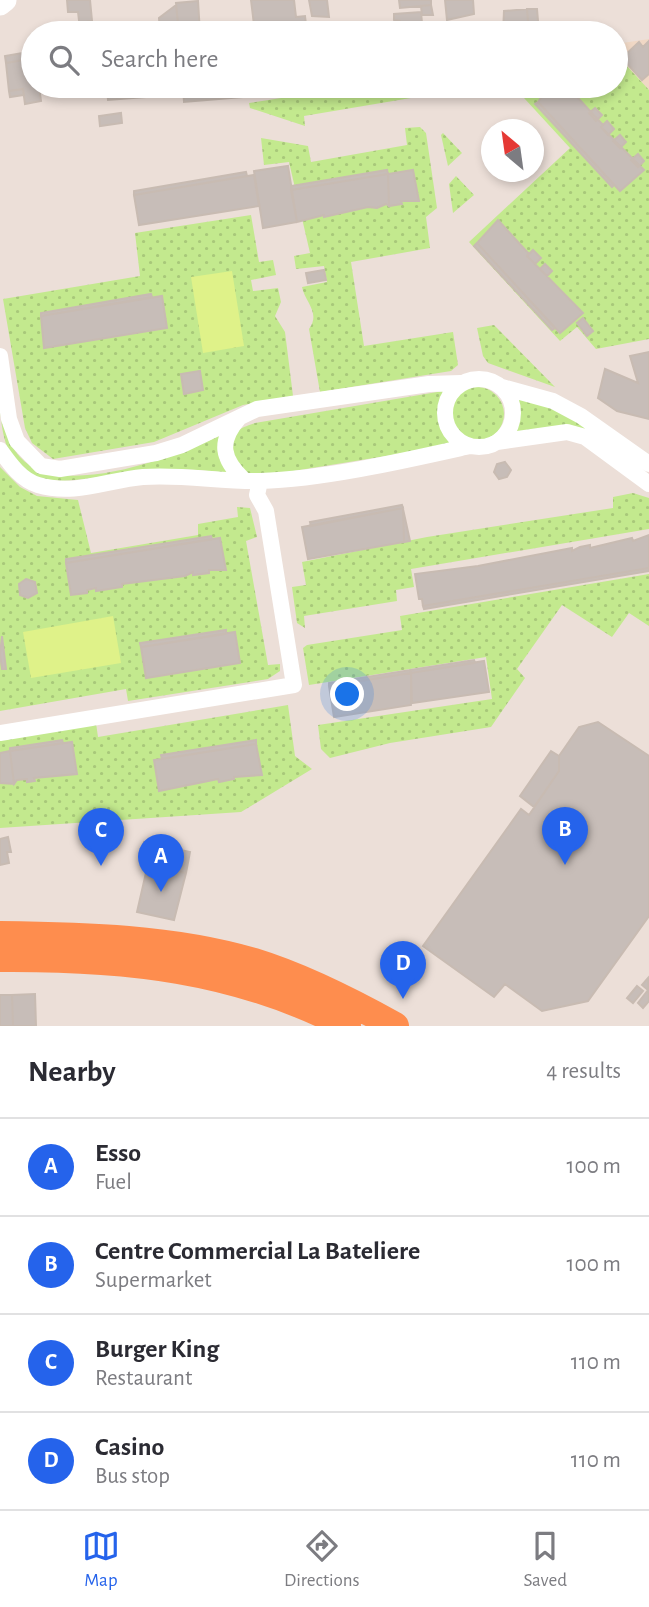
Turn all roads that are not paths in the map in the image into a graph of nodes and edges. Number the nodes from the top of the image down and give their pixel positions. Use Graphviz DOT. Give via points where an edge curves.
graph roads {
  1 [pos="5,0"];
  2 [pos="0,4"];
  3 [pos="0,356"];
  4 [pos="461,383"];
  5 [pos="502,387"];
  6 [pos="242,414"];
  7 [pos="497,442"];
  8 [pos="470,446"];
  9 [pos="0,450"];
  10 [pos="649,464"];
  11 [pos="252,481"];
  12 [pos="648,481"];
  13 [pos="0,733"];
  14 [pos="0,935"];
  15 [pos="0,958"];
  16 [pos="347,1026"];
  17 [pos="395,1026"];
  1 -- 2 [label="main road"];
  3 -- 6 [label="street" via="12,431 28,456 41,466 60,469 156,453"];
  4 -- 5 [label="street" via="481,378"];
  4 -- 6 [label="street"];
  4 -- 8 [label="street" via="452,390 444,412 451,434"];
  5 -- 7 [label="street" via="509,395 513,416"];
  5 -- 10 [label="street" via="553,401"];
  6 -- 11 [label="street" via="230,428 224,450 226,460"];
  7 -- 8 [label="street"];
  7 -- 12 [label="street" via="567,432 585,437"];
  8 -- 11 [label="street"];
  9 -- 11 [label="street" via="23,477 56,488 167,476"];
  11 -- 13 [label="street" via="267,511 294,685"];
  14 -- 17 [label="highway" via="162,943 242,959 343,997"];
  15 -- 16 [label="highway" via="104,960 206,973 272,992"];
}
